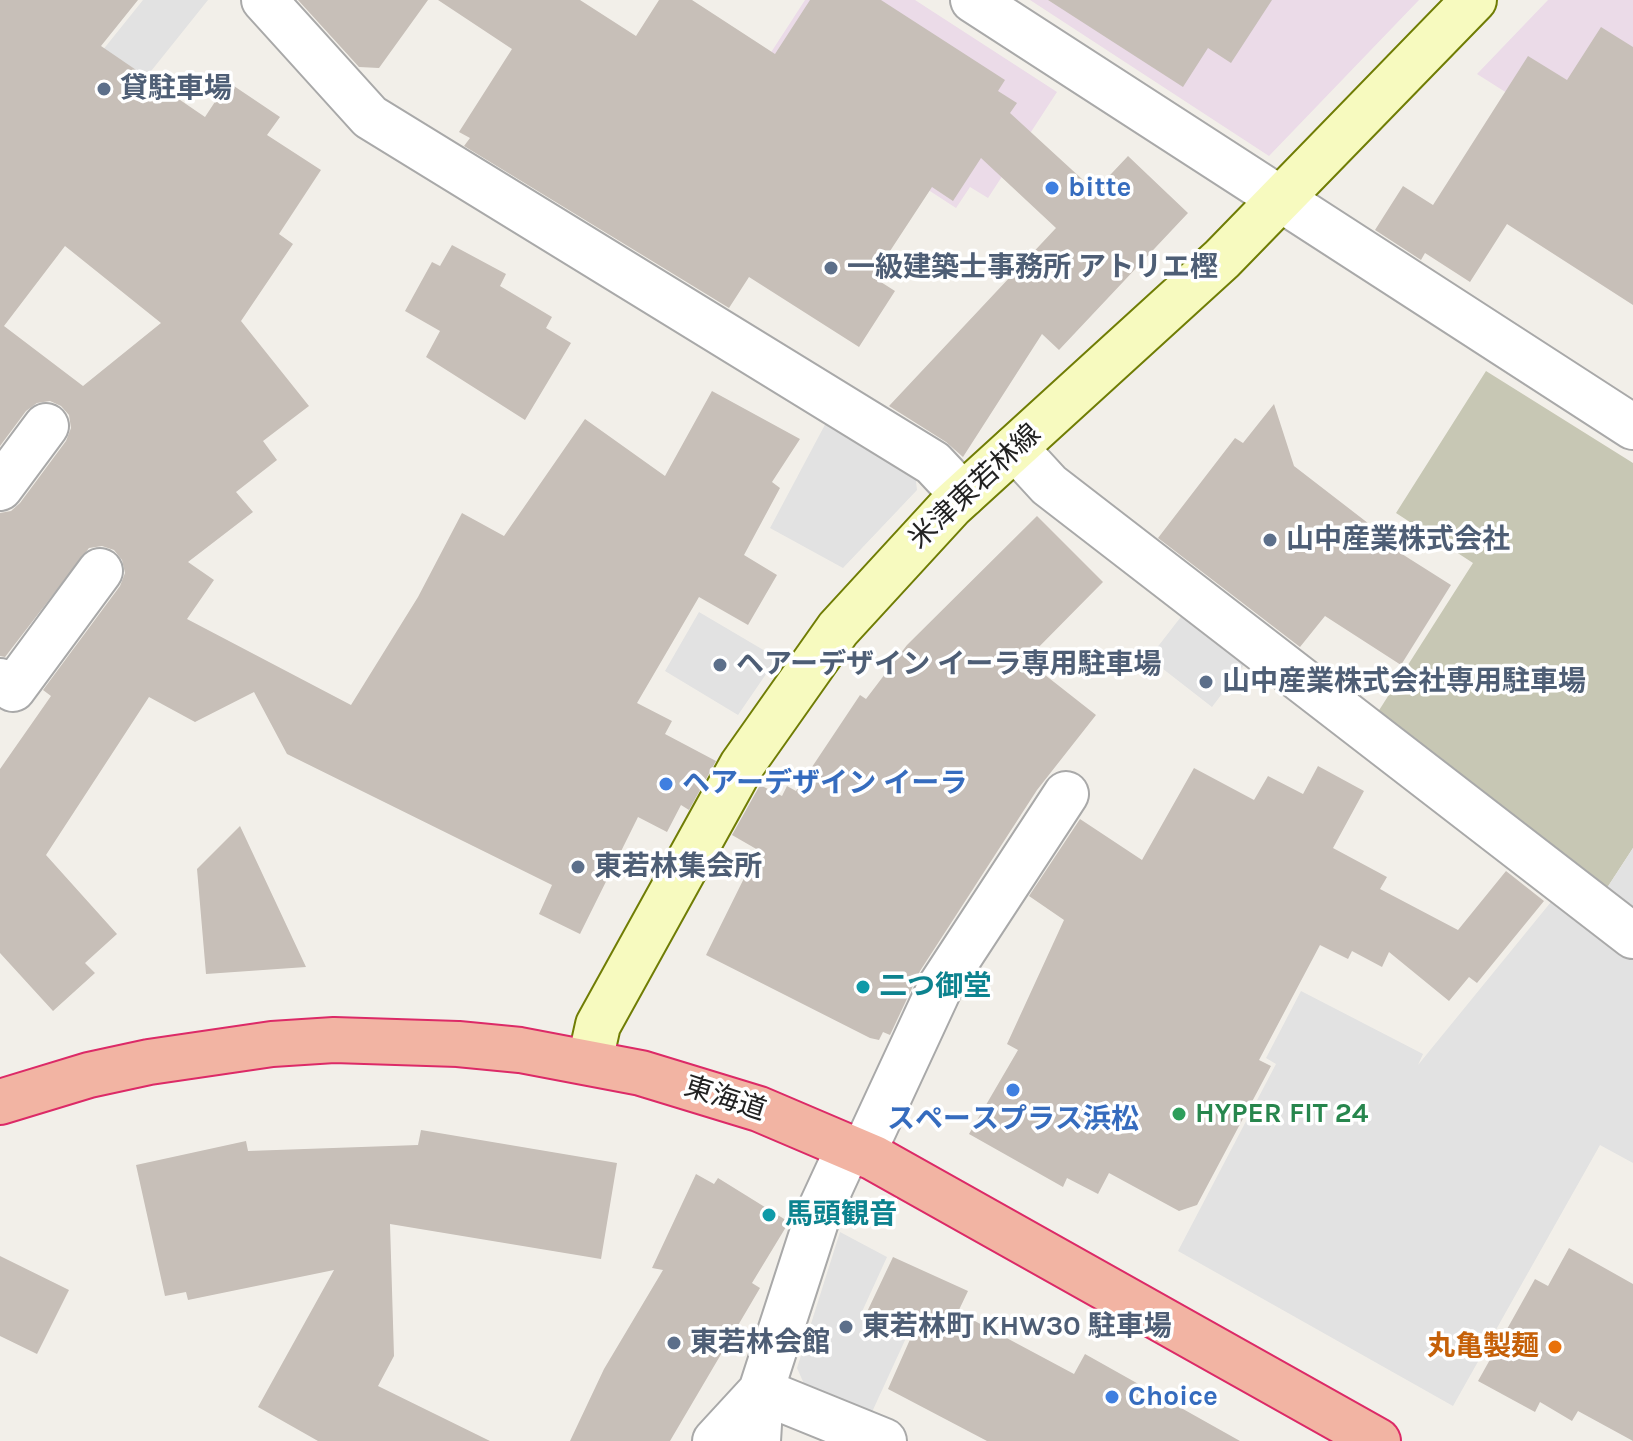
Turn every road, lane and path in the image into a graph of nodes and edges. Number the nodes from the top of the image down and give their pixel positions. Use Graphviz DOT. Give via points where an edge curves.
graph roads {
  1 [pos="264,0"];
  2 [pos="973,0"];
  3 [pos="1474,0"];
  4 [pos="1281,201"];
  5 [pos="46,426"];
  6 [pos="1633,427"];
  7 [pos="1015,448"];
  8 [pos="0,488"];
  9 [pos="963,495"];
  10 [pos="100,571"];
  11 [pos="0,681"];
  12 [pos="1066,794"];
  13 [pos="1633,936"];
  14 [pos="590,1061"];
  15 [pos="0,1102"];
  16 [pos="856,1150"];
  17 [pos="761,1391"];
  18 [pos="715,1441"];
  19 [pos="758,1441"];
  20 [pos="884,1441"];
  21 [pos="1378,1441"];
  1 -- 9 [label="street" via="370,117 933,463"];
  2 -- 4 [label="street"];
  3 -- 4 [label="main road, 米津東若林線"];
  4 -- 6 [label="street"];
  4 -- 7 [label="main road, 米津東若林線"];
  5 -- 8 [label="street"];
  7 -- 9 [label="main road, 米津東若林線"];
  7 -- 13 [label="street" via="1049,485"];
  9 -- 14 [label="main road, 米津東若林線" via="838,629 772,719 598,1025"];
  10 -- 11 [label="street" via="13,689"];
  12 -- 16 [label="street" via="941,985"];
  14 -- 15 [label="highway, 東海道" via="458,1044 272,1044 149,1062"];
  14 -- 16 [label="highway, 東海道" via="701,1089"];
  16 -- 17 [label="street" via="819,1212"];
  16 -- 21 [label="highway, 東海道"];
  17 -- 18 [label="street"];
  17 -- 19 [label="street"];
  17 -- 20 [label="street"];
}
